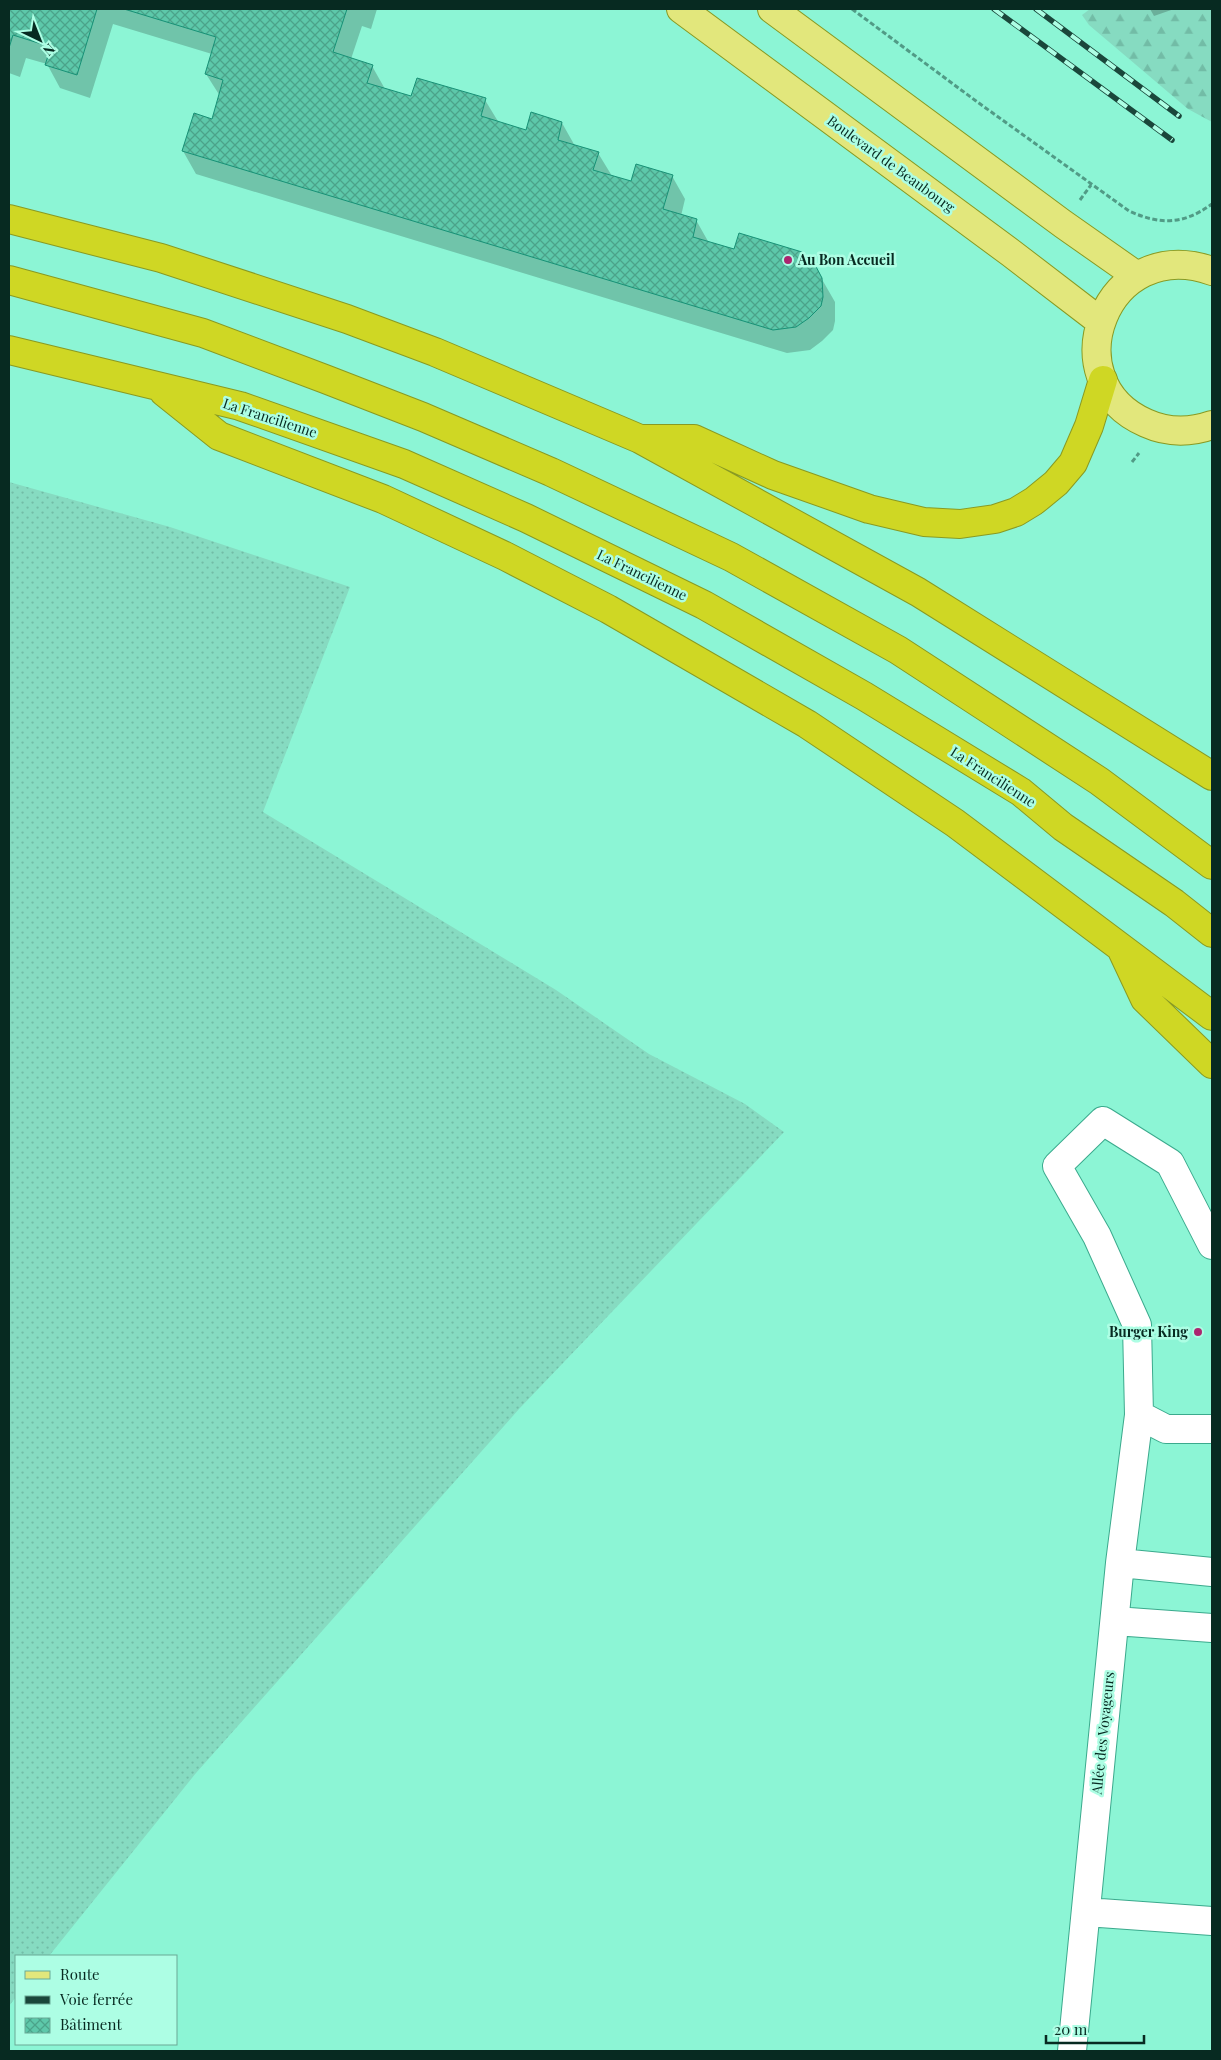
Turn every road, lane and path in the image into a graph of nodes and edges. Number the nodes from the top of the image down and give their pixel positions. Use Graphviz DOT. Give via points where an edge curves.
graph roads {
  1 [pos="681,9"];
  2 [pos="772,9"];
  3 [pos="852,9"];
  4 [pos="1212,204"];
  5 [pos="9,219"];
  6 [pos="1207,264"];
  7 [pos="1137,276"];
  8 [pos="9,280"];
  9 [pos="1100,322"];
  10 [pos="9,350"];
  11 [pos="1103,380"];
  12 [pos="159,388"];
  13 [pos="1212,425"];
  14 [pos="640,439"];
  15 [pos="1212,776"];
  16 [pos="1212,865"];
  17 [pos="1212,933"];
  18 [pos="1119,944"];
  19 [pos="1212,1016"];
  20 [pos="1212,1064"];
  21 [pos="1212,1245"];
  22 [pos="1139,1414"];
  23 [pos="1212,1429"];
  24 [pos="1120,1563"];
  25 [pos="1212,1572"];
  26 [pos="1115,1621"];
  27 [pos="1212,1628"];
  28 [pos="1086,1912"];
  29 [pos="1212,1921"];
  30 [pos="1072,2051"];
  1 -- 9 [label="main road, Boulevard de Beaubourg" via="1012,253"];
  2 -- 7 [label="main road"];
  3 -- 4 [label="path" via="1128,211 1161,221 1179,220 1198,215"];
  5 -- 14 [label="highway" via="161,258 348,319 435,352"];
  6 -- 7 [label="main road" via="1175,264"];
  7 -- 9 [label="main road" via="1121,288"];
  8 -- 16 [label="highway" via="203,333 325,378 551,472 731,557 898,650 1099,781"];
  9 -- 11 [label="main road" via="1096,342"];
  10 -- 12 [label="highway, La Francilienne"];
  11 -- 13 [label="main road" via="1116,402 1135,419 1158,429 1178,432"];
  11 -- 14 [label="highway" via="1073,463 1056,483 1016,512 960,524 924,522 869,509 773,474 694,440"];
  12 -- 17 [label="highway, La Francilienne" via="240,406 404,464 526,518 704,606 864,696 1021,792 1062,826"];
  12 -- 18 [label="highway" via="219,436 383,499 505,556 608,609 807,724 955,823"];
  14 -- 15 [label="highway" via="918,592"];
  18 -- 19 [label="highway"];
  18 -- 20 [label="highway" via="1145,999"];
  21 -- 22 [label="street, Allée des Voyageurs" via="1170,1163 1103,1121 1057,1166 1097,1236 1137,1325"];
  22 -- 23 [label="street" via="1166,1429"];
  22 -- 24 [label="street, Allée des Voyageurs"];
  24 -- 25 [label="street"];
  24 -- 26 [label="street, Allée des Voyageurs"];
  26 -- 27 [label="street"];
  26 -- 28 [label="street, Allée des Voyageurs"];
  28 -- 29 [label="street"];
  28 -- 30 [label="street, Allée des Voyageurs"];
}
